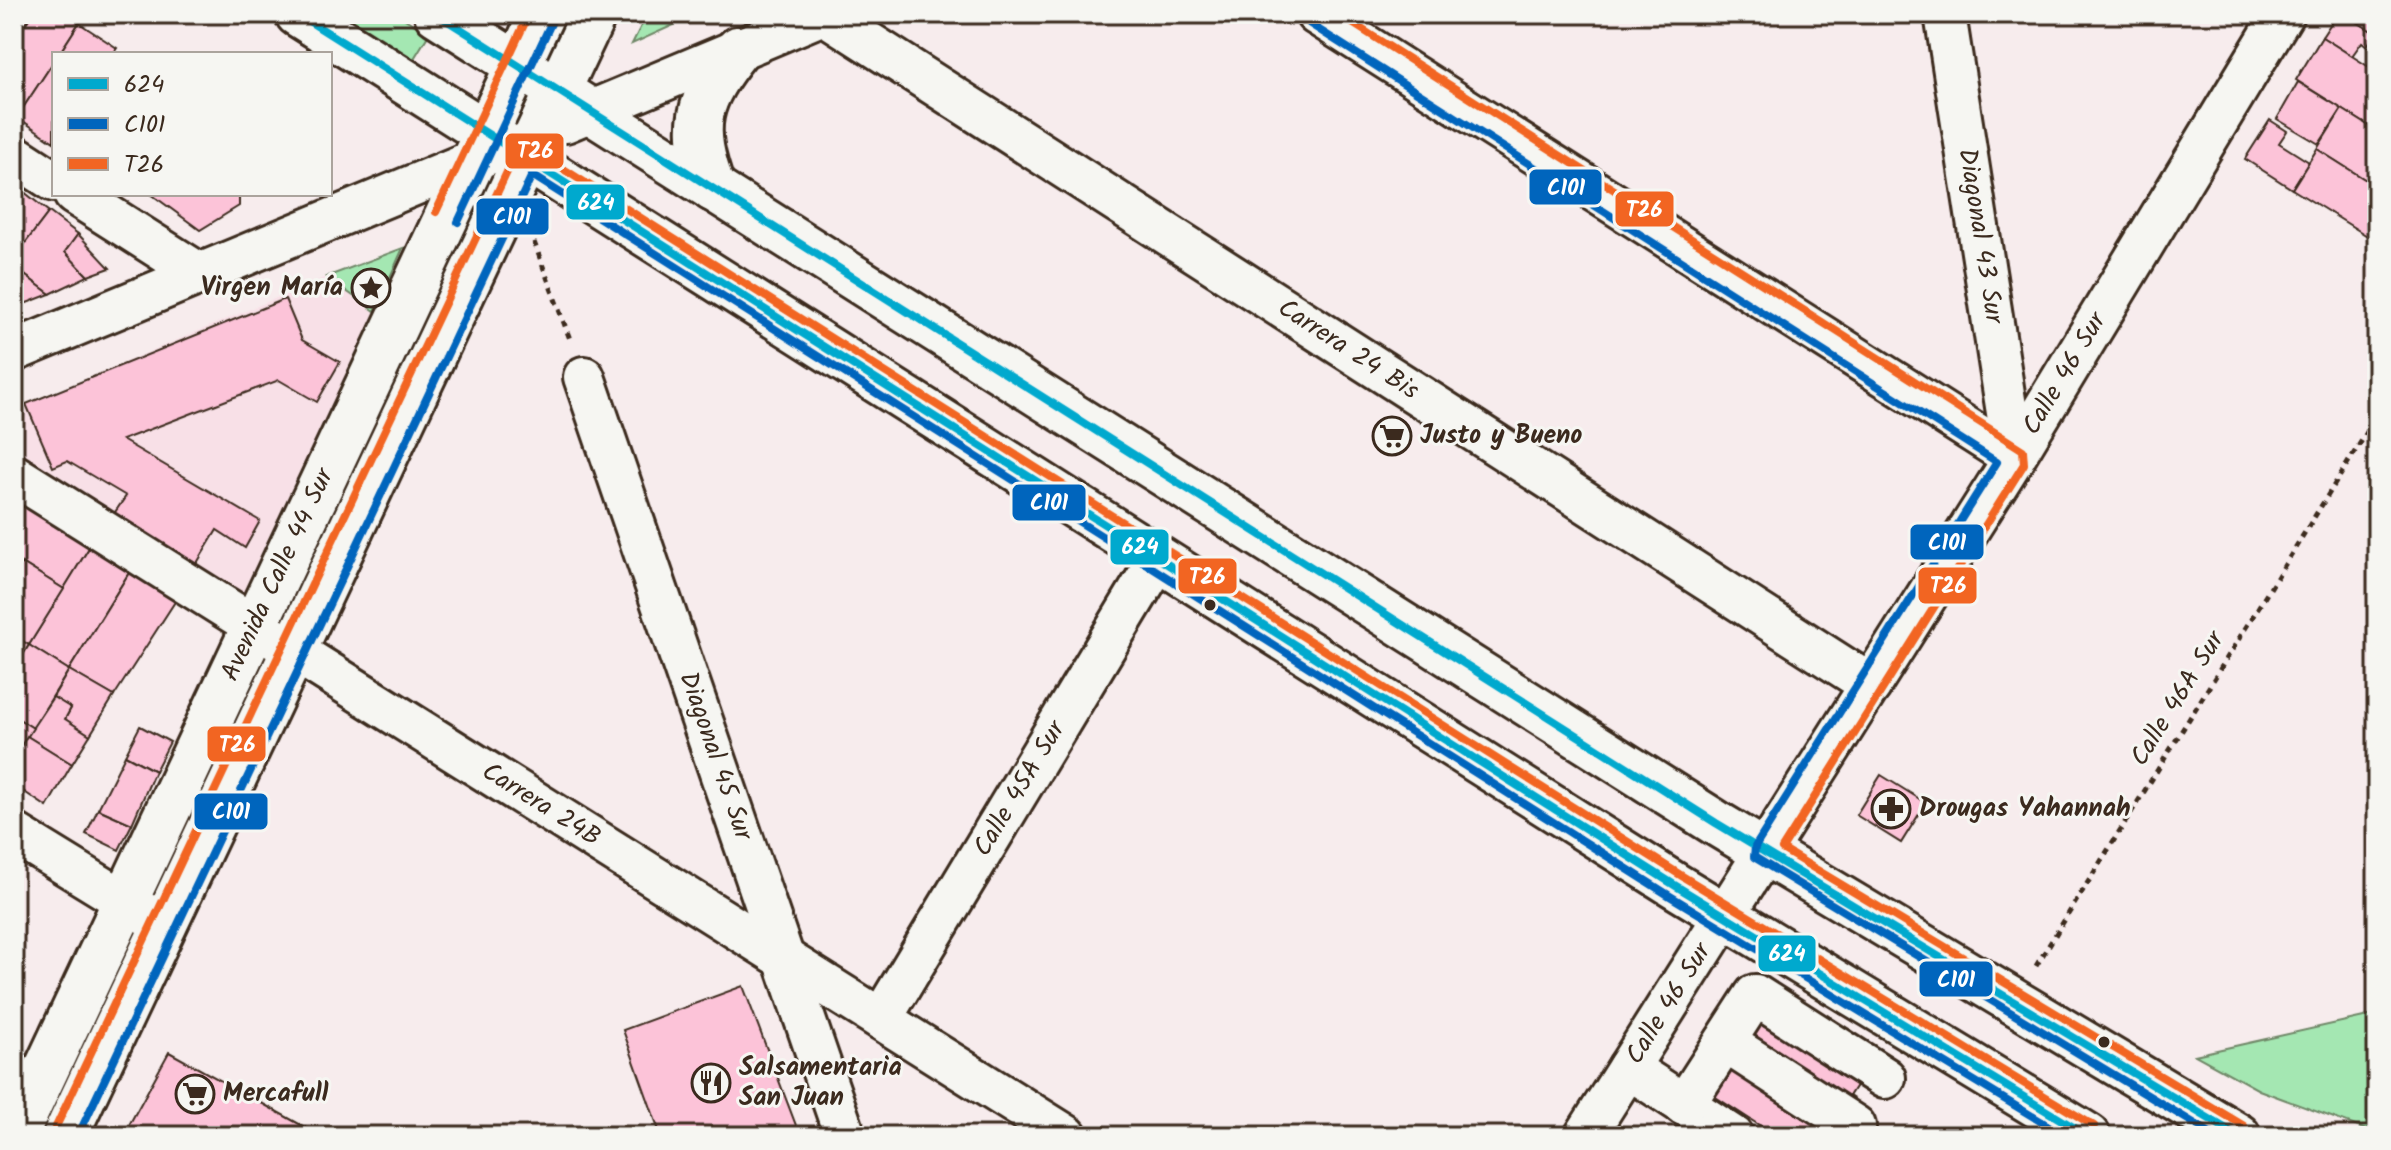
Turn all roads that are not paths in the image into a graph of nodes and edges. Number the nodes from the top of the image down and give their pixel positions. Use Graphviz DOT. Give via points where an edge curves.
graph roads {
  1 [pos="298,14"];
  2 [pos="437,14"];
  3 [pos="542,14"];
  4 [pos="594,14"];
  5 [pos="824,14"];
  6 [pos="1316,14"];
  7 [pos="1945,14"];
  8 [pos="2283,14"];
  9 [pos="738,49"];
  10 [pos="518,65"];
  11 [pos="575,100"];
  12 [pos="507,146"];
  13 [pos="14,155"];
  14 [pos="52,180"];
  15 [pos="713,189"];
  16 [pos="77,196"];
  17 [pos="200,274"];
  18 [pos="14,351"];
  19 [pos="584,377"];
  20 [pos="2014,458"];
  21 [pos="14,475"];
  22 [pos="1159,558"];
  23 [pos="254,626"];
  24 [pos="296,652"];
  25 [pos="1871,685"];
  26 [pos="14,833"];
  27 [pos="1765,853"];
  28 [pos="125,901"];
  29 [pos="1725,916"];
  30 [pos="164,926"];
  31 [pos="784,959"];
  32 [pos="881,1019"];
  33 [pos="1914,1032"];
  34 [pos="1725,1042"];
  35 [pos="1628,1068"];
  36 [pos="1885,1078"];
  37 [pos="1684,1105"];
  38 [pos="1852,1131"];
  39 [pos="15,1136"];
  40 [pos="65,1136"];
  41 [pos="845,1136"];
  42 [pos="1067,1136"];
  43 [pos="1585,1136"];
  44 [pos="1733,1136"];
  45 [pos="2088,1136"];
  46 [pos="2238,1136"];
  1 -- 12 [label="main road"];
  2 -- 10 [label="main road"];
  3 -- 10 [label="main road, Avenida Calle 44 Sur"];
  4 -- 11 [label="main road, Avenida Calle 44 Sur"];
  5 -- 9 [label="street"];
  5 -- 25 [label="street, Carrera 24 Bis"];
  6 -- 20 [label="street"];
  7 -- 20 [label="street, Diagonal 43 Sur"];
  8 -- 20 [label="street, Calle 46 Sur"];
  9 -- 11 [label="street"];
  9 -- 15 [label="main road" via="704,99 697,125"];
  10 -- 11 [label="main road"];
  10 -- 12 [label="main road, Avenida Calle 44 Sur"];
  11 -- 12 [label="main road, Avenida Calle 44 Sur"];
  11 -- 15 [label="main road"];
  12 -- 17 [label="street"];
  12 -- 22 [label="main road"];
  12 -- 23 [label="main road, Avenida Calle 44 Sur"];
  12 -- 24 [label="main road, Avenida Calle 44 Sur"];
  13 -- 14 [label="street"];
  15 -- 27 [label="main road"];
  16 -- 17 [label="street"];
  17 -- 18 [label="street"];
  19 -- 31 [label="street, Diagonal 45 Sur"];
  20 -- 25 [label="street, Calle 46 Sur"];
  21 -- 23 [label="street, Carrera 24B"];
  22 -- 29 [label="main road"];
  22 -- 32 [label="street, Calle 45A Sur"];
  23 -- 24 [label="street, Carrera 24B"];
  23 -- 28 [label="main road, Avenida Calle 44 Sur"];
  24 -- 30 [label="main road, Avenida Calle 44 Sur"];
  24 -- 31 [label="street, Carrera 24B"];
  25 -- 27 [label="street, Calle 46 Sur"];
  26 -- 28 [label="street"];
  27 -- 29 [label="street, Calle 46 Sur"];
  27 -- 46 [label="main road"];
  28 -- 30 [label="street"];
  28 -- 39 [label="main road, Avenida Calle 44 Sur"];
  29 -- 33 [label="main road"];
  29 -- 35 [label="street, Calle 46 Sur"];
  30 -- 40 [label="main road, Avenida Calle 44 Sur"];
  31 -- 32 [label="street, Carrera 24B"];
  31 -- 41 [label="street, Diagonal 45 Sur"];
  32 -- 42 [label="street, Carrera 24B"];
  33 -- 36 [label="street"];
  33 -- 45 [label="main road"];
  34 -- 36 [label="street" via="1755,995"];
  34 -- 37 [label="street"];
  34 -- 38 [label="street"];
  35 -- 37 [label="street"];
  35 -- 43 [label="street, Calle 46 Sur"];
  36 -- 38 [label="street"];
  37 -- 44 [label="street"];
}
